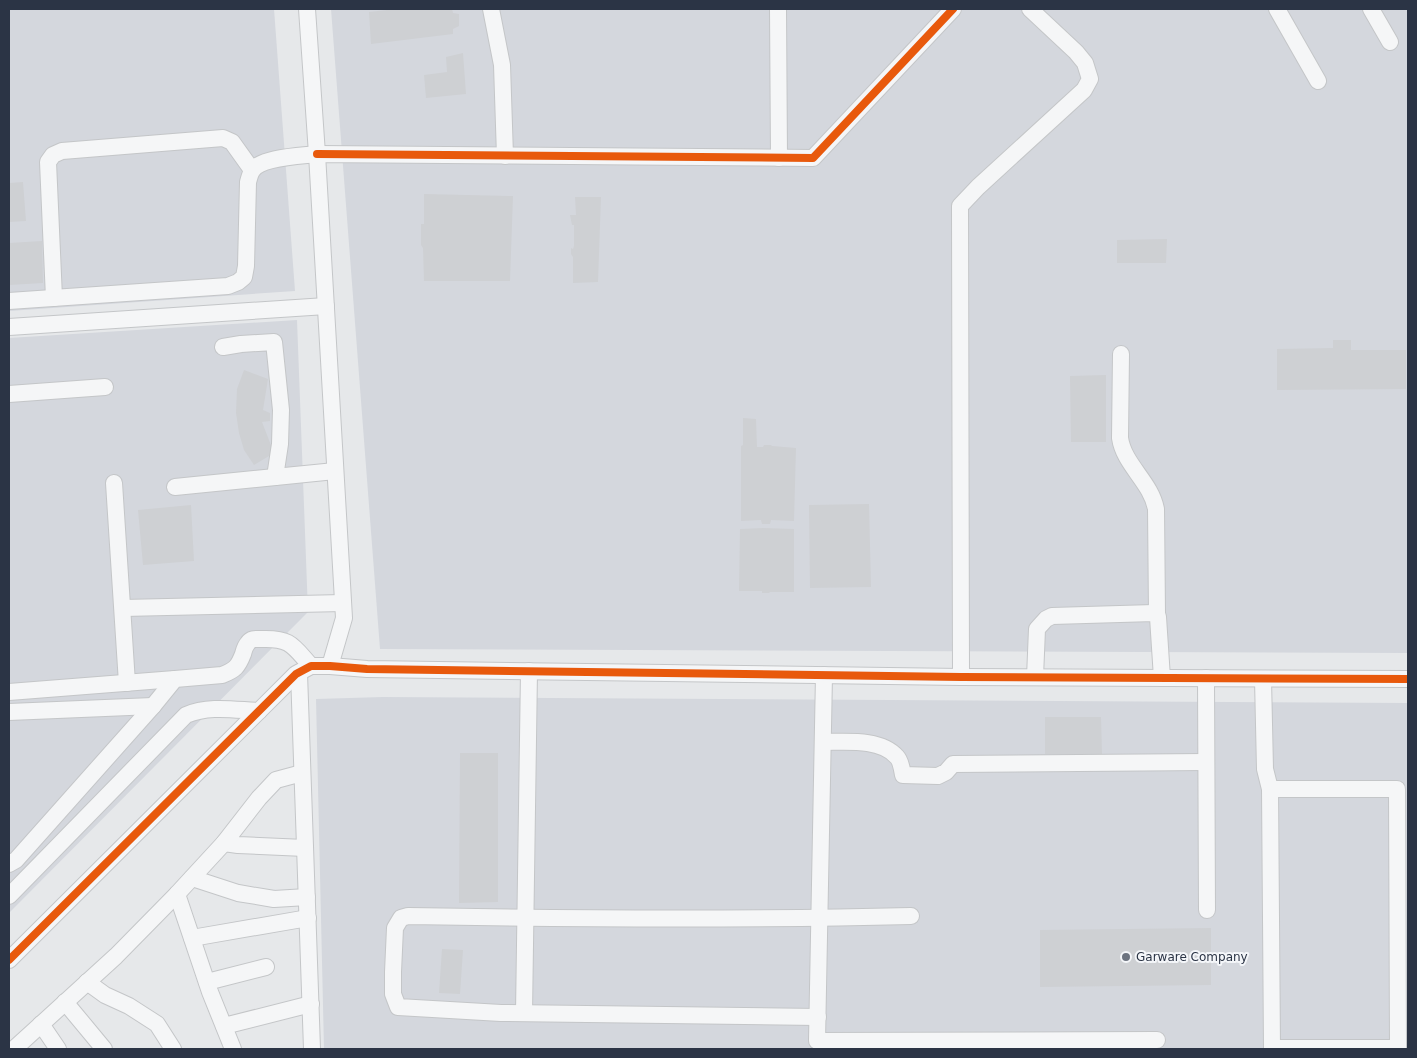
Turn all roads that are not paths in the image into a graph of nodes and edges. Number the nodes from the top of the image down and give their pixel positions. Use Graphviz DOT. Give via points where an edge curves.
graph roads {
  1 [pos="306,9"];
  2 [pos="491,9"];
  3 [pos="778,9"];
  4 [pos="953,9"];
  5 [pos="1030,9"];
  6 [pos="1277,9"];
  7 [pos="1371,9"];
  8 [pos="1390,42"];
  9 [pos="1318,81"];
  10 [pos="317,154"];
  11 [pos="505,156"];
  12 [pos="779,158"];
  13 [pos="252,170"];
  14 [pos="54,298"];
  15 [pos="9,301"];
  16 [pos="326,306"];
  17 [pos="9,327"];
  18 [pos="223,347"];
  19 [pos="1121,354"];
  20 [pos="106,387"];
  21 [pos="9,394"];
  22 [pos="335,471"];
  23 [pos="275,477"];
  24 [pos="114,483"];
  25 [pos="175,487"];
  26 [pos="343,603"];
  27 [pos="123,608"];
  28 [pos="1157,614"];
  29 [pos="330,666"];
  30 [pos="305,669"];
  31 [pos="529,671"];
  32 [pos="824,675"];
  33 [pos="961,677"];
  34 [pos="1035,677"];
  35 [pos="1162,678"];
  36 [pos="1206,678"];
  37 [pos="175,679"];
  38 [pos="1263,679"];
  39 [pos="1408,679"];
  40 [pos="127,683"];
  41 [pos="9,692"];
  42 [pos="153,706"];
  43 [pos="259,711"];
  44 [pos="9,712"];
  45 [pos="823,742"];
  46 [pos="1206,762"];
  47 [pos="302,773"];
  48 [pos="1270,789"];
  49 [pos="224,843"];
  50 [pos="306,848"];
  51 [pos="9,864"];
  52 [pos="192,878"];
  53 [pos="177,894"];
  54 [pos="9,896"];
  55 [pos="307,898"];
  56 [pos="1207,910"];
  57 [pos="911,916"];
  58 [pos="308,918"];
  59 [pos="526,918"];
  60 [pos="819,918"];
  61 [pos="192,938"];
  62 [pos="9,960"];
  63 [pos="266,967"];
  64 [pos="87,982"];
  65 [pos="206,982"];
  66 [pos="65,1002"];
  67 [pos="311,1004"];
  68 [pos="524,1013"];
  69 [pos="818,1017"];
  70 [pos="41,1024"];
  71 [pos="224,1026"];
  72 [pos="1157,1040"];
  73 [pos="14,1049"];
  74 [pos="58,1049"];
  75 [pos="104,1049"];
  76 [pos="173,1049"];
  77 [pos="233,1049"];
  78 [pos="312,1049"];
  1 -- 10 [label="street"];
  2 -- 11 [label="street" via="502,65"];
  3 -- 12 [label="street"];
  4 -- 12 [label="street" via="813,158"];
  5 -- 33 [label="street" via="1076,52 1085,63 1090,78 1084,90 960,206"];
  6 -- 9 [label="street"];
  7 -- 8 [label="street"];
  10 -- 11 [label="street"];
  10 -- 13 [label="street" via="259,164"];
  10 -- 16 [label="street"];
  11 -- 12 [label="street"];
  13 -- 14 [label="street" via="248,182 246,266 244,277 238,282 228,286"];
  13 -- 14 [label="street" via="232,142 223,138 62,150 53,155 48,162"];
  14 -- 15 [label="street"];
  16 -- 17 [label="street"];
  16 -- 22 [label="street"];
  18 -- 23 [label="street" via="274,342 281,410"];
  19 -- 28 [label="street" via="1122,448 1150,491 1156,509"];
  20 -- 21 [label="street"];
  22 -- 23 [label="street"];
  22 -- 26 [label="street"];
  23 -- 25 [label="street"];
  24 -- 27 [label="street"];
  26 -- 27 [label="street"];
  26 -- 29 [label="street" via="344,618"];
  27 -- 40 [label="street"];
  28 -- 34 [label="street" via="1052,616 1037,629"];
  28 -- 35 [label="street"];
  29 -- 30 [label="street"];
  29 -- 31 [label="street"];
  30 -- 37 [label="street" via="292,646 284,640 252,639 238,664 228,673"];
  30 -- 43 [label="street"];
  30 -- 47 [label="street"];
  31 -- 32 [label="street"];
  31 -- 59 [label="street"];
  32 -- 33 [label="street"];
  32 -- 45 [label="street"];
  33 -- 34 [label="street"];
  34 -- 35 [label="street"];
  35 -- 36 [label="street"];
  36 -- 38 [label="street"];
  36 -- 46 [label="street"];
  37 -- 40 [label="street"];
  37 -- 42 [label="street"];
  38 -- 39 [label="street"];
  38 -- 48 [label="street" via="1264,768"];
  40 -- 41 [label="street"];
  42 -- 44 [label="street"];
  42 -- 51 [label="street"];
  43 -- 54 [label="street" via="208,708 186,715"];
  43 -- 62 [label="street"];
  45 -- 46 [label="street" via="866,743 885,748 898,758 903,775 938,776 953,764"];
  45 -- 60 [label="street"];
  46 -- 56 [label="street"];
  47 -- 49 [label="street" via="276,780"];
  47 -- 50 [label="street"];
  48 -- 48 [label="street" via="1397,789 1398,1048 1272,1048"];
  49 -- 50 [label="street"];
  49 -- 52 [label="street"];
  50 -- 55 [label="street"];
  52 -- 53 [label="street"];
  52 -- 55 [label="street" via="238,893 274,899"];
  53 -- 61 [label="street"];
  53 -- 64 [label="street"];
  55 -- 58 [label="street"];
  57 -- 60 [label="street"];
  58 -- 61 [label="street"];
  58 -- 67 [label="street"];
  59 -- 60 [label="street"];
  59 -- 68 [label="street"];
  59 -- 68 [label="street" via="401,918 395,928 392,972 393,994 398,1007"];
  60 -- 69 [label="street"];
  61 -- 65 [label="street"];
  63 -- 65 [label="street"];
  64 -- 66 [label="street"];
  64 -- 76 [label="street" via="156,1024"];
  65 -- 71 [label="street"];
  66 -- 70 [label="street"];
  66 -- 75 [label="street"];
  67 -- 71 [label="street"];
  67 -- 78 [label="street"];
  68 -- 69 [label="street"];
  69 -- 72 [label="street" via="817,1041"];
  70 -- 73 [label="street"];
  70 -- 74 [label="street"];
  71 -- 77 [label="street"];
}
